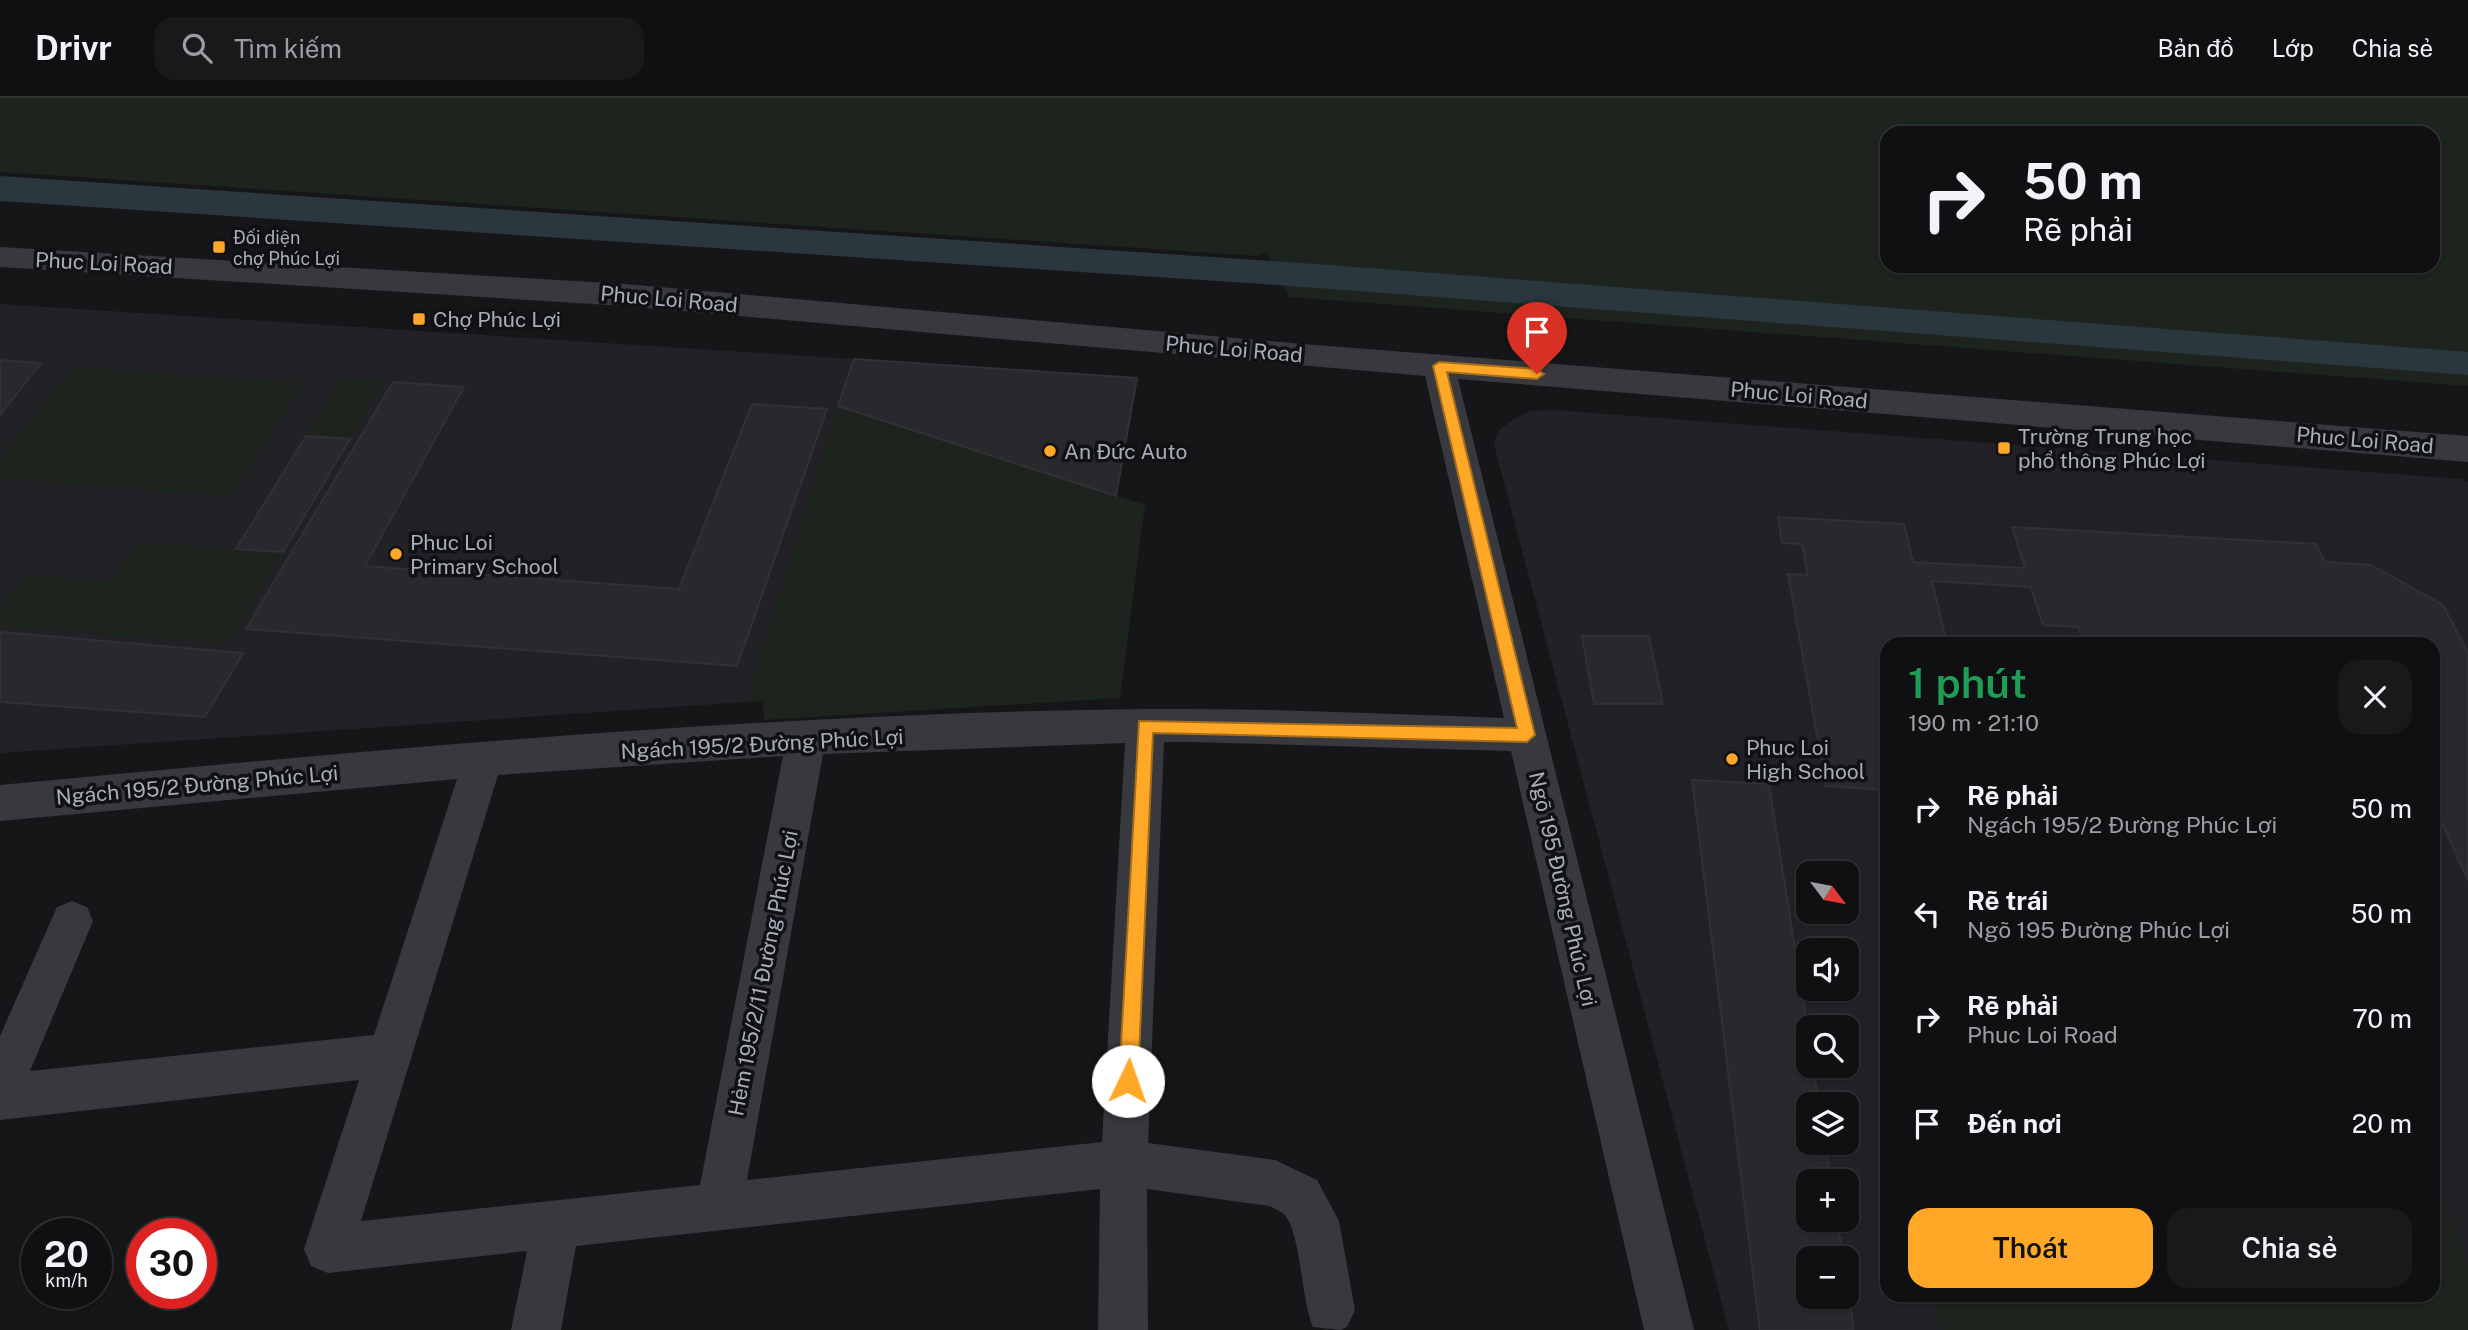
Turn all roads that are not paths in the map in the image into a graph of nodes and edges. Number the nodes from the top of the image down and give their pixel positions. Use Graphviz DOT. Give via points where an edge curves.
graph roads {
  1 [pos="0,257"];
  2 [pos="1439,366"];
  3 [pos="2468,449"];
  4 [pos="1145,726"];
  5 [pos="1527,735"];
  6 [pos="806,740"];
  7 [pos="484,760"];
  8 [pos="0,803"];
  9 [pos="72,920"];
  10 [pos="390,1055"];
  11 [pos="0,1088"];
  12 [pos="0,1097"];
  13 [pos="1124,1163"];
  14 [pos="719,1207"];
  15 [pos="556,1225"];
  16 [pos="1329,1310"];
  17 [pos="536,1330"];
  18 [pos="1123,1330"];
  19 [pos="1669,1330"];
  1 -- 2 [label="street, Phuc Loi Road" via="625,295"];
  2 -- 3 [label="street, Phuc Loi Road"];
  2 -- 5 [label="street, Ngõ 195 Đường Phúc Lợi"];
  4 -- 5 [label="street, Ngách 195/2 Đường Phúc Lợi"];
  4 -- 6 [label="street, Ngách 195/2 Đường Phúc Lợi"];
  4 -- 13 [label="street"];
  5 -- 19 [label="street, Ngõ 195 Đường Phúc Lợi"];
  6 -- 7 [label="street, Ngách 195/2 Đường Phúc Lợi"];
  6 -- 14 [label="street, Hẻm 195/2/11 Đường Phúc Lợi"];
  7 -- 8 [label="street, Ngách 195/2 Đường Phúc Lợi"];
  7 -- 10 [label="street"];
  9 -- 11 [label="street"];
  10 -- 12 [label="street"];
  10 -- 15 [label="street" via="328,1249"];
  13 -- 14 [label="street"];
  13 -- 16 [label="street" via="1275,1182 1300,1197 1315,1221"];
  13 -- 18 [label="street"];
  14 -- 15 [label="street"];
  15 -- 17 [label="street"];
}
